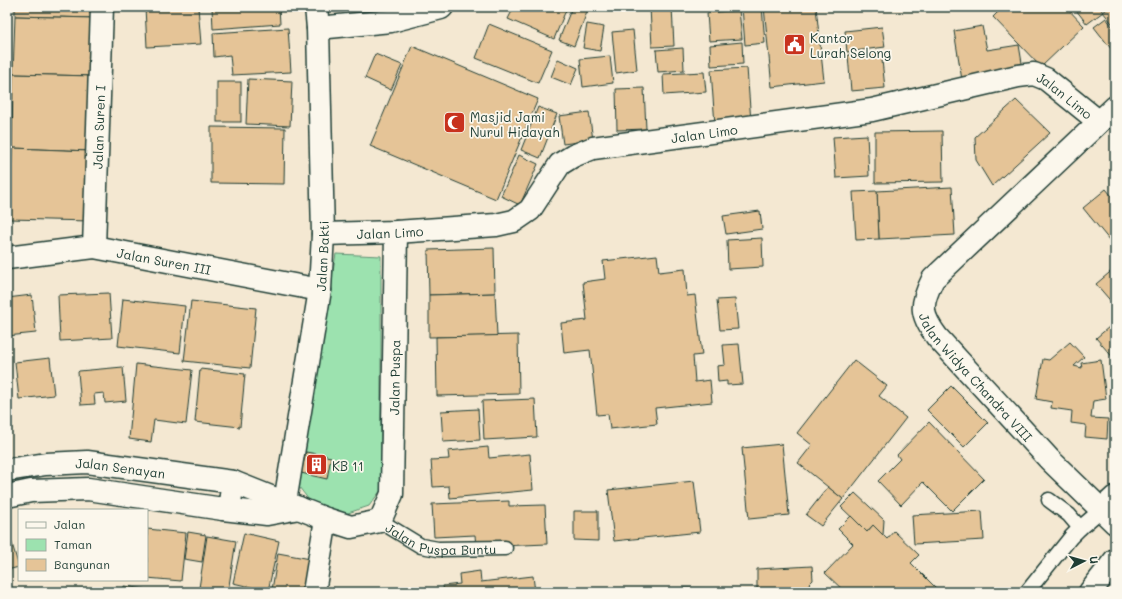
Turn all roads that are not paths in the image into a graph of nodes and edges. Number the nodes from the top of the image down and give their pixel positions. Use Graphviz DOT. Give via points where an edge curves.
graph roads {
  1 [pos="102,7"];
  2 [pos="442,7"];
  3 [pos="317,18"];
  4 [pos="1115,107"];
  5 [pos="1098,122"];
  6 [pos="396,232"];
  7 [pos="323,234"];
  8 [pos="94,247"];
  9 [pos="7,258"];
  10 [pos="320,290"];
  11 [pos="87,462"];
  12 [pos="7,470"];
  13 [pos="233,482"];
  14 [pos="88,489"];
  15 [pos="7,496"];
  16 [pos="1049,500"];
  17 [pos="292,505"];
  18 [pos="222,509"];
  19 [pos="1110,510"];
  20 [pos="326,519"];
  21 [pos="380,521"];
  22 [pos="1080,528"];
  23 [pos="505,548"];
  24 [pos="314,592"];
  25 [pos="1027,592"];
  1 -- 8 [label="street, Jalan Suren I"];
  2 -- 3 [label="street" via="391,20"];
  3 -- 7 [label="street, Jalan Bakti"];
  4 -- 5 [label="street, Jalan Widya Chandra VIII"];
  5 -- 6 [label="street, Jalan Limo" via="1046,79 1034,74 1018,76 872,110 593,148 560,164 530,210 514,221 496,225"];
  5 -- 19 [label="street, Jalan Widya Chandra VIII" via="933,279 925,295 924,314 937,337 1050,460"];
  6 -- 7 [label="street, Jalan Limo"];
  6 -- 21 [label="street, Jalan Puspa" via="392,494"];
  7 -- 10 [label="street, Jalan Bakti"];
  8 -- 9 [label="street, Jalan Suren III"];
  8 -- 10 [label="street, Jalan Suren III"];
  10 -- 17 [label="street, Jalan Bakti"];
  11 -- 12 [label="street, Jalan Senayan" via="46,464"];
  11 -- 13 [label="street, Jalan Senayan"];
  11 -- 14 [label="street"];
  13 -- 17 [label="street, Jalan Senayan"];
  13 -- 18 [label="street" via="228,507"];
  14 -- 15 [label="street, Jalan Senayan" via="31,491"];
  14 -- 18 [label="street, Jalan Senayan"];
  16 -- 22 [label="lane" via="1069,515"];
  17 -- 18 [label="street, Jalan Senayan" via="267,514"];
  17 -- 20 [label="street, Jalan Senayan"];
  19 -- 22 [label="lane"];
  20 -- 21 [label="street, Jalan Senayan" via="351,527"];
  20 -- 24 [label="street"];
  21 -- 23 [label="lane, Jalan Puspa Buntu" via="421,546 438,549"];
  22 -- 25 [label="lane"];
}
